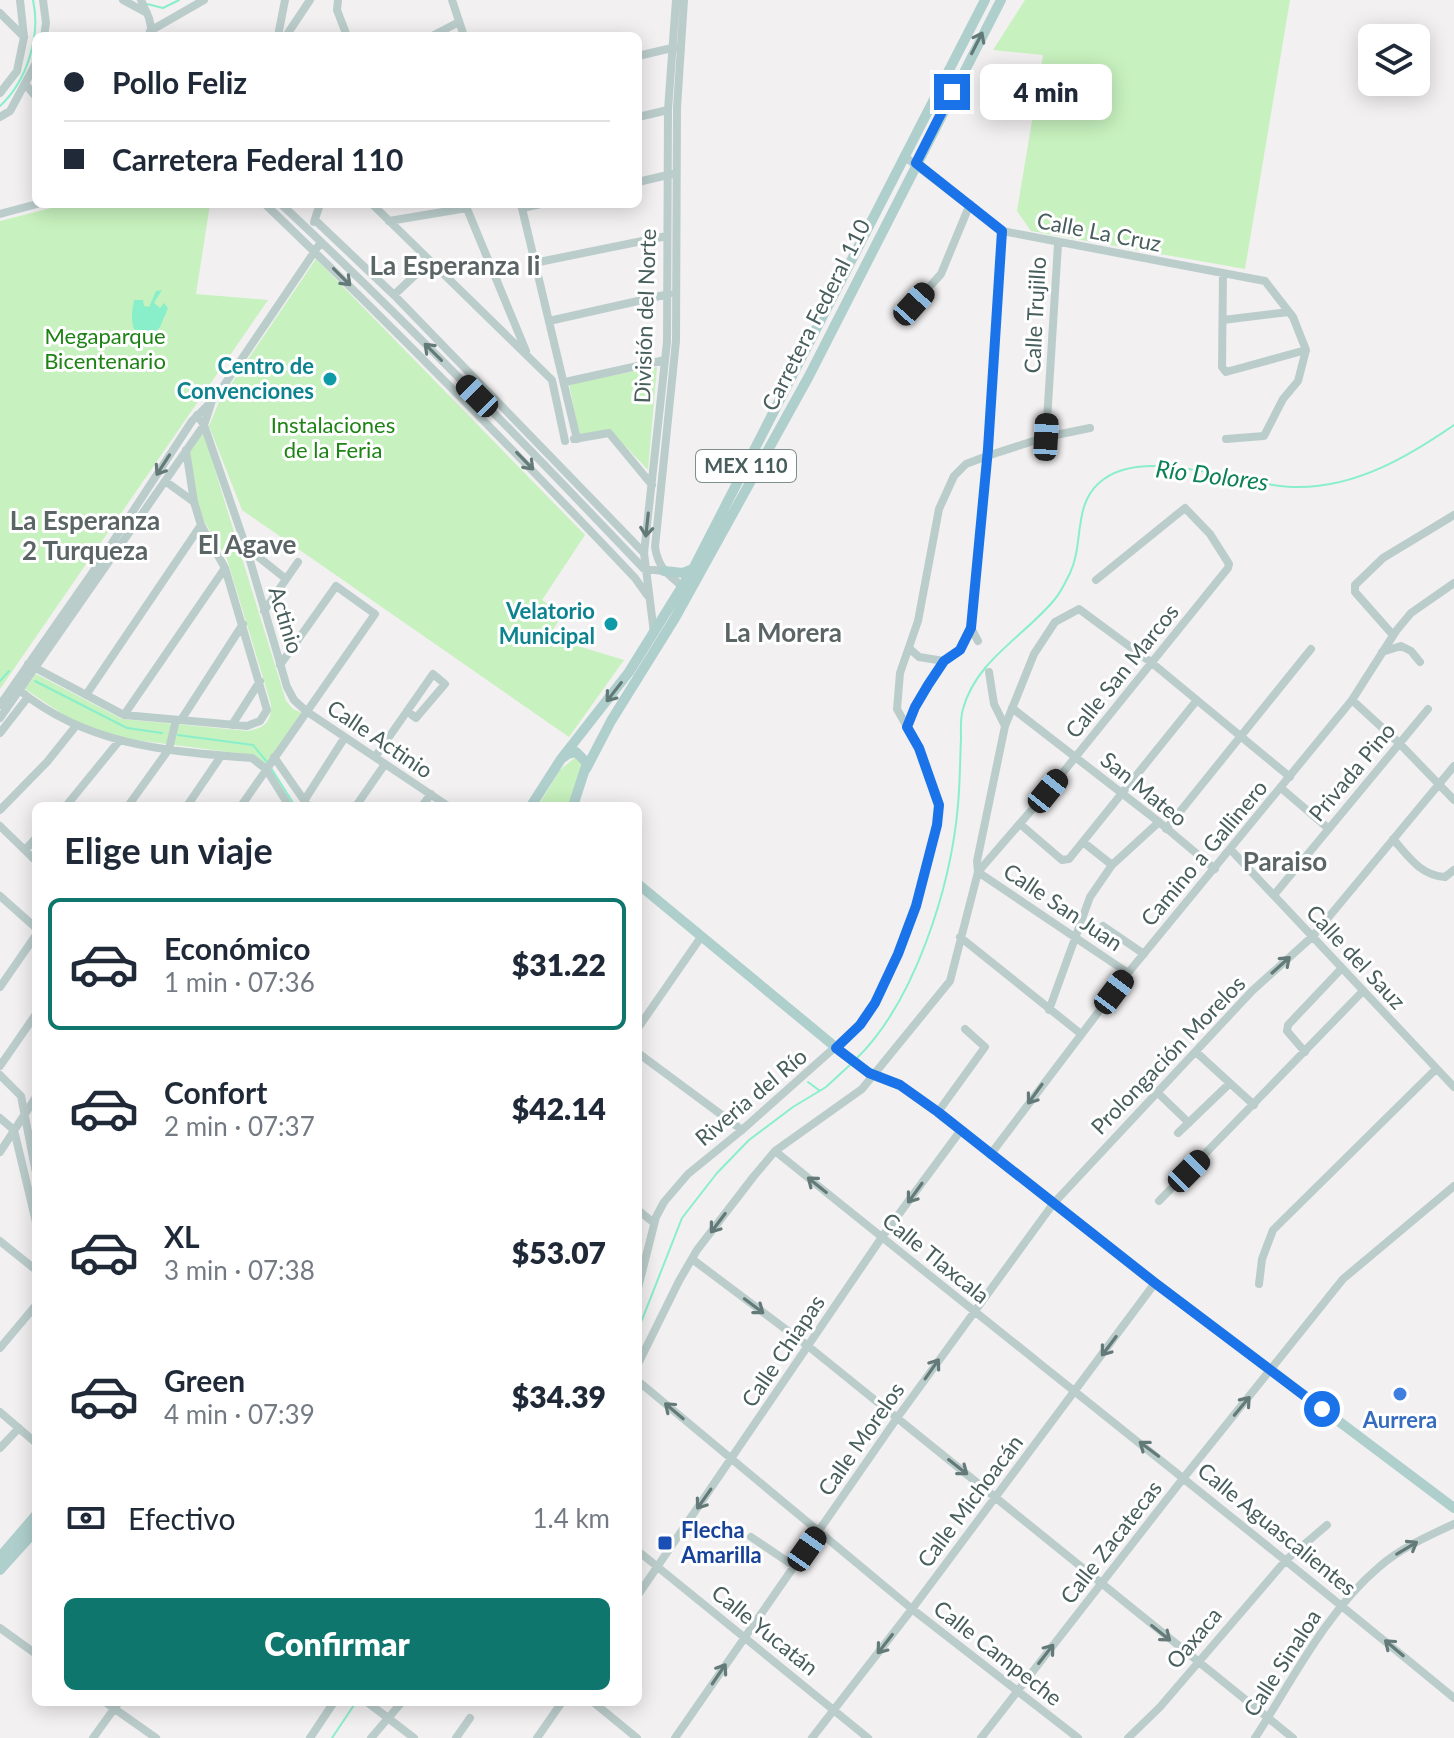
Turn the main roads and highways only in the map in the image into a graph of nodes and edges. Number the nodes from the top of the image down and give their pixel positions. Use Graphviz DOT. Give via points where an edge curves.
graph roads {
  1 [pos="985,0"];
  2 [pos="1001,0"];
  3 [pos="693,569"];
  4 [pos="664,571"];
  5 [pos="682,586"];
  6 [pos="639,679"];
  7 [pos="561,759"];
  8 [pos="586,769"];
  9 [pos="534,802"];
  10 [pos="576,802"];
  11 [pos="642,887"];
  12 [pos="1454,1508"];
  13 [pos="32,1520"];
  14 [pos="32,1534"];
  15 [pos="0,1557"];
  16 [pos="0,1570"];
  1 -- 3 [label="main road, Carretera Federal 110 / MEX 110"];
  6 -- 2 [label="main road, Carretera Federal 110 / MEX 110, one-way" via="809,376"];
  3 -- 4 [label="main road"];
  3 -- 5 [label="main road, Carretera Federal 110 / MEX 110"];
  5 -- 6 [label="main road" via="682,597"];
  5 -- 7 [label="main road, Carretera Federal 110 / MEX 110, one-way" via="629,672"];
  6 -- 8 [label="main road, Carretera Federal 110 / MEX 110"];
  7 -- 8 [label="main road" via="576,752 585,759"];
  7 -- 9 [label="main road, MEX 110"];
  8 -- 10 [label="main road, MEX 110"];
  11 -- 12 [label="main road" via="838,1049 938,1112"];
  13 -- 15 [label="main road"];
  14 -- 16 [label="main road"];
}
